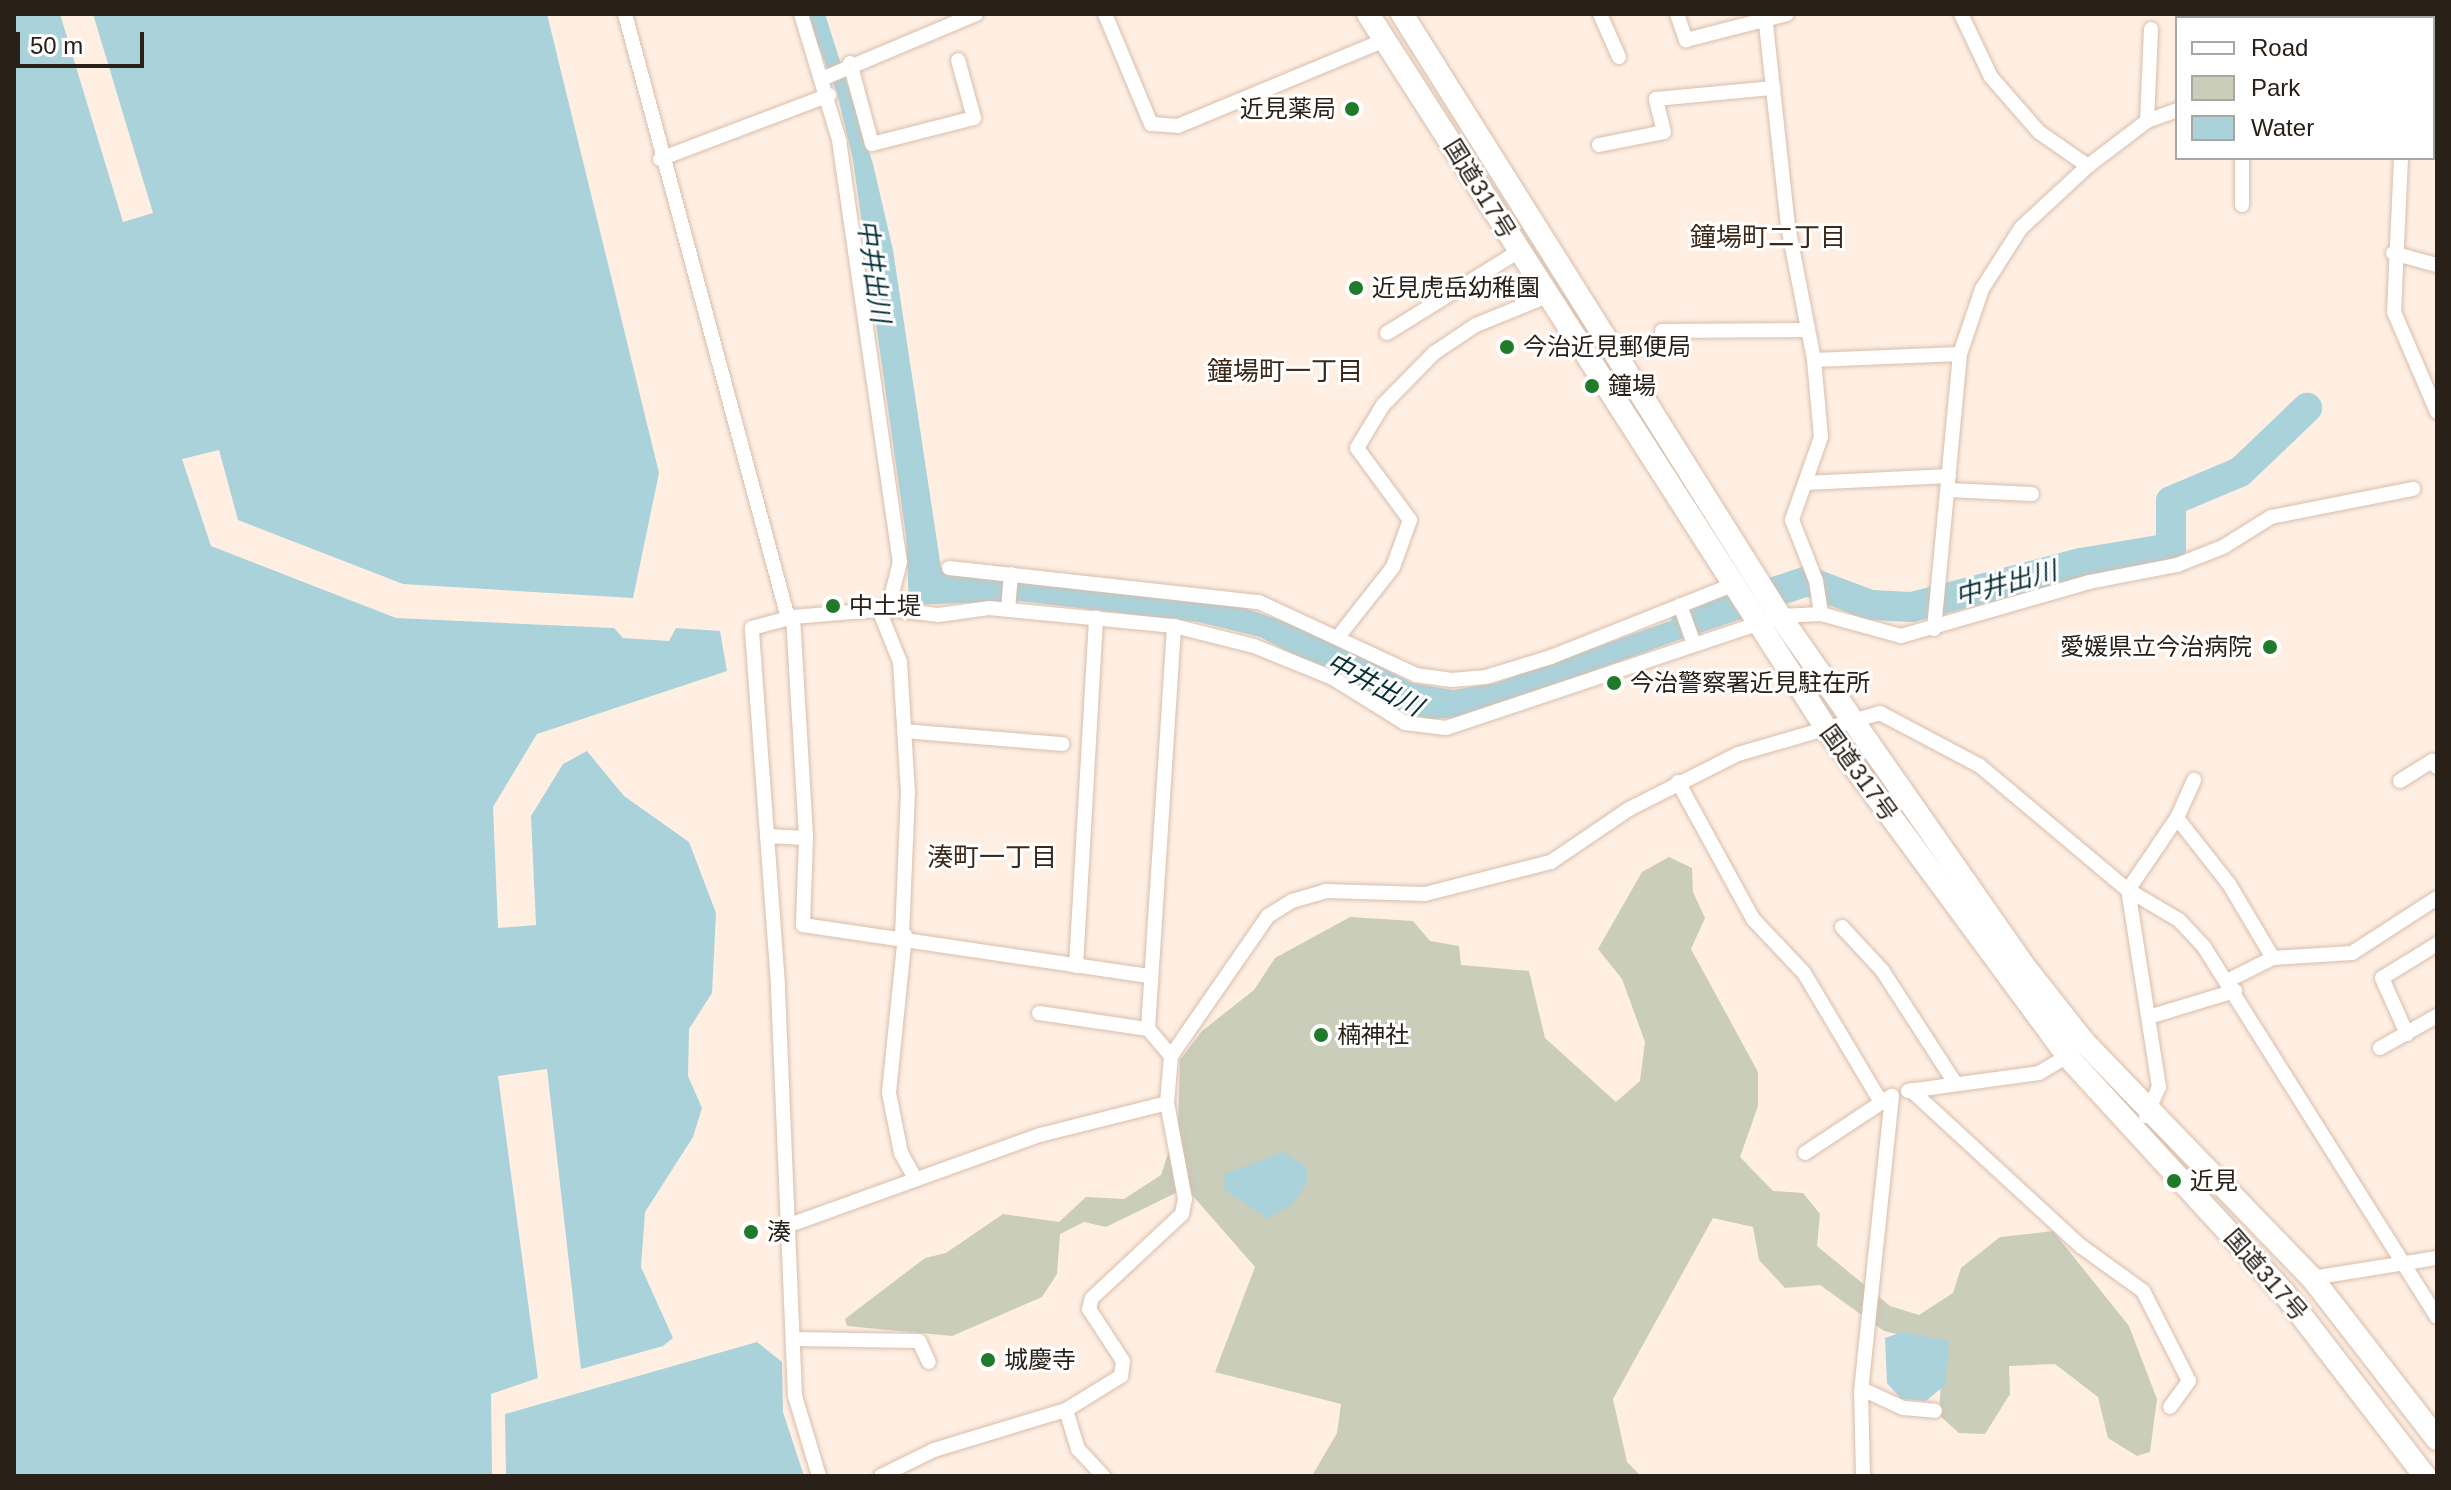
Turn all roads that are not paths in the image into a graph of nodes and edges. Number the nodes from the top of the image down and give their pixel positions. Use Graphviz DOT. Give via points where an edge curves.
graph roads {
  1 [pos="625,14"];
  2 [pos="801,14"];
  3 [pos="976,14"];
  4 [pos="1105,14"];
  5 [pos="1368,14"];
  6 [pos="1402,14"];
  7 [pos="1600,14"];
  8 [pos="1677,14"];
  9 [pos="1786,14"];
  10 [pos="1961,14"];
  11 [pos="945,20"];
  12 [pos="1766,24"];
  13 [pos="2151,29"];
  14 [pos="1385,40"];
  15 [pos="1619,57"];
  16 [pos="958,60"];
  17 [pos="837,70"];
  18 [pos="1773,88"];
  19 [pos="829,95"];
  20 [pos="2175,111"];
  21 [pos="2147,121"];
  22 [pos="1599,145"];
  23 [pos="660,159"];
  24 [pos="2242,160"];
  25 [pos="2401,160"];
  26 [pos="2088,166"];
  27 [pos="2242,205"];
  28 [pos="1519,251"];
  29 [pos="2393,253"];
  30 [pos="2437,265"];
  31 [pos="1547,296"];
  32 [pos="1808,330"];
  33 [pos="1662,331"];
  34 [pos="1387,333"];
  35 [pos="1960,354"];
  36 [pos="1814,360"];
  37 [pos="2437,412"];
  38 [pos="1806,483"];
  39 [pos="1949,483"];
  40 [pos="2413,489"];
  41 [pos="2032,494"];
  42 [pos="949,568"];
  43 [pos="1010,575"];
  44 [pos="1732,585"];
  45 [pos="1681,606"];
  46 [pos="1008,609"];
  47 [pos="884,610"];
  48 [pos="1821,614"];
  49 [pos="1780,616"];
  50 [pos="790,617"];
  51 [pos="1096,618"];
  52 [pos="1757,625"];
  53 [pos="1174,626"];
  54 [pos="1934,629"];
  55 [pos="1338,637"];
  56 [pos="1694,643"];
  57 [pos="1853,720"];
  58 [pos="904,731"];
  59 [pos="1828,731"];
  60 [pos="1062,744"];
  61 [pos="2437,767"];
  62 [pos="2194,780"];
  63 [pos="2400,781"];
  64 [pos="1678,782"];
  65 [pos="2177,818"];
  66 [pos="767,836"];
  67 [pos="806,838"];
  68 [pos="2128,890"];
  69 [pos="2437,898"];
  70 [pos="1842,927"];
  71 [pos="904,935"];
  72 [pos="2437,944"];
  73 [pos="2273,958"];
  74 [pos="1076,966"];
  75 [pos="1150,976"];
  76 [pos="2232,985"];
  77 [pos="1039,1013"];
  78 [pos="2152,1016"];
  79 [pos="2437,1016"];
  80 [pos="1148,1029"];
  81 [pos="2407,1034"];
  82 [pos="2380,1048"];
  83 [pos="2076,1050"];
  84 [pos="1171,1056"];
  85 [pos="1955,1083"];
  86 [pos="1911,1090"];
  87 [pos="1887,1099"];
  88 [pos="1167,1103"];
  89 [pos="2152,1112"];
  90 [pos="2132,1124"];
  91 [pos="1805,1153"];
  92 [pos="914,1176"];
  93 [pos="784,1227"];
  94 [pos="2437,1258"];
  95 [pos="2403,1266"];
  96 [pos="2312,1278"];
  97 [pos="2437,1317"];
  98 [pos="794,1339"];
  99 [pos="929,1362"];
  100 [pos="1862,1389"];
  101 [pos="2170,1407"];
  102 [pos="1066,1410"];
  103 [pos="1935,1411"];
  104 [pos="2437,1439"];
  105 [pos="2415,1473"];
  106 [pos="819,1476"];
  107 [pos="881,1476"];
  108 [pos="1103,1476"];
  109 [pos="1863,1476"];
  1 -- 23 [label="street"];
  2 -- 17 [label="street"];
  3 -- 11 [label="street"];
  4 -- 14 [label="street" via="1151,124 1178,126"];
  5 -- 14 [label="highway, 国道317号"];
  6 -- 49 [label="highway, 国道317号"];
  7 -- 15 [label="street"];
  8 -- 12 [label="street" via="1686,40"];
  9 -- 12 [label="street"];
  10 -- 26 [label="street" via="1991,77 2039,132"];
  11 -- 17 [label="street"];
  12 -- 18 [label="street"];
  13 -- 21 [label="street"];
  14 -- 28 [label="highway, 国道317号"];
  16 -- 17 [label="street" via="974,118 872,144"];
  17 -- 19 [label="street"];
  18 -- 22 [label="street" via="1656,99 1664,132"];
  18 -- 32 [label="street" via="1788,226"];
  19 -- 23 [label="street"];
  19 -- 47 [label="street" via="900,562"];
  20 -- 21 [label="street"];
  21 -- 26 [label="street"];
  23 -- 50 [label="street" via="691,242"];
  24 -- 27 [label="street"];
  25 -- 29 [label="street"];
  26 -- 35 [label="street" via="2021,228 1982,289"];
  28 -- 31 [label="highway, 国道317号"];
  28 -- 34 [label="street"];
  29 -- 30 [label="street"];
  29 -- 37 [label="street" via="2400,334"];
  31 -- 44 [label="highway, 国道317号"];
  31 -- 55 [label="street" via="1476,325 1434,353 1383,405 1357,448 1410,520 1393,567"];
  32 -- 33 [label="street"];
  32 -- 36 [label="street"];
  35 -- 36 [label="street"];
  35 -- 39 [label="street"];
  36 -- 38 [label="street" via="1821,437"];
  38 -- 39 [label="street"];
  38 -- 48 [label="street" via="1792,520 1816,581"];
  39 -- 41 [label="street"];
  39 -- 54 [label="street"];
  40 -- 54 [label="street" via="2271,517 2223,547 2177,565 2089,582"];
  42 -- 43 [label="street"];
  43 -- 46 [label="street"];
  43 -- 55 [label="street" via="1259,602"];
  44 -- 45 [label="street"];
  44 -- 52 [label="highway, 国道317号"];
  45 -- 55 [label="street" via="1486,677 1416,675"];
  45 -- 56 [label="street"];
  46 -- 47 [label="street" via="938,615"];
  46 -- 51 [label="street"];
  47 -- 50 [label="street"];
  47 -- 58 [label="street" via="900,662"];
  48 -- 49 [label="street"];
  48 -- 54 [label="street" via="1901,636"];
  49 -- 52 [label="street"];
  49 -- 57 [label="highway, 国道317号"];
  50 -- 66 [label="street" via="752,628"];
  50 -- 67 [label="street"];
  51 -- 53 [label="street"];
  51 -- 74 [label="street"];
  52 -- 56 [label="street"];
  52 -- 59 [label="highway, 国道317号"];
  53 -- 56 [label="street" via="1254,646 1333,678 1424,729 1467,722"];
  53 -- 75 [label="street"];
  57 -- 59 [label="street"];
  57 -- 68 [label="street" via="1880,713 1980,766"];
  57 -- 83 [label="highway, 国道317号"];
  58 -- 60 [label="street"];
  58 -- 71 [label="street"];
  59 -- 64 [label="street" via="1738,754"];
  59 -- 83 [label="highway, 国道317号"];
  61 -- 63 [label="street" via="2432,761"];
  62 -- 65 [label="street"];
  64 -- 84 [label="street" via="1551,862 1425,894 1326,891 1292,901 1268,916"];
  64 -- 87 [label="street" via="1753,919 1804,973"];
  65 -- 68 [label="street"];
  65 -- 73 [label="street" via="2229,884"];
  66 -- 67 [label="street"];
  66 -- 93 [label="street"];
  67 -- 71 [label="street" via="803,925"];
  68 -- 76 [label="street" via="2179,920"];
  68 -- 78 [label="street"];
  69 -- 73 [label="street" via="2352,953"];
  70 -- 85 [label="street" via="1882,970"];
  71 -- 74 [label="street"];
  71 -- 92 [label="street" via="889,1093 901,1153"];
  72 -- 81 [label="street" via="2382,978"];
  73 -- 76 [label="street"];
  74 -- 75 [label="street"];
  75 -- 80 [label="street"];
  76 -- 78 [label="street"];
  76 -- 95 [label="street"];
  77 -- 80 [label="street"];
  78 -- 89 [label="street" via="2159,1087"];
  79 -- 81 [label="street"];
  80 -- 84 [label="street"];
  81 -- 82 [label="street"];
  83 -- 85 [label="street" via="2039,1073"];
  83 -- 89 [label="highway, 国道317号"];
  83 -- 90 [label="highway, 国道317号"];
  84 -- 88 [label="street"];
  85 -- 86 [label="street"];
  86 -- 87 [label="street"];
  86 -- 101 [label="street" via="2082,1247 2143,1291 2189,1381"];
  87 -- 91 [label="street"];
  87 -- 100 [label="street"];
  88 -- 92 [label="street"];
  88 -- 102 [label="street" via="1185,1199 1182,1214 1092,1298 1089,1309 1123,1361 1121,1376"];
  89 -- 90 [label="street"];
  89 -- 96 [label="highway, 国道317号"];
  90 -- 105 [label="highway, 国道317号" via="2284,1293"];
  92 -- 93 [label="street"];
  93 -- 98 [label="street"];
  94 -- 95 [label="street"];
  95 -- 96 [label="street"];
  95 -- 97 [label="street"];
  96 -- 104 [label="highway, 国道317号"];
  98 -- 99 [label="street" via="919,1341"];
  98 -- 106 [label="street" via="795,1396"];
  100 -- 103 [label="street" via="1903,1408"];
  100 -- 109 [label="street"];
  102 -- 107 [label="street" via="934,1450"];
  102 -- 108 [label="street" via="1078,1449"];
}
